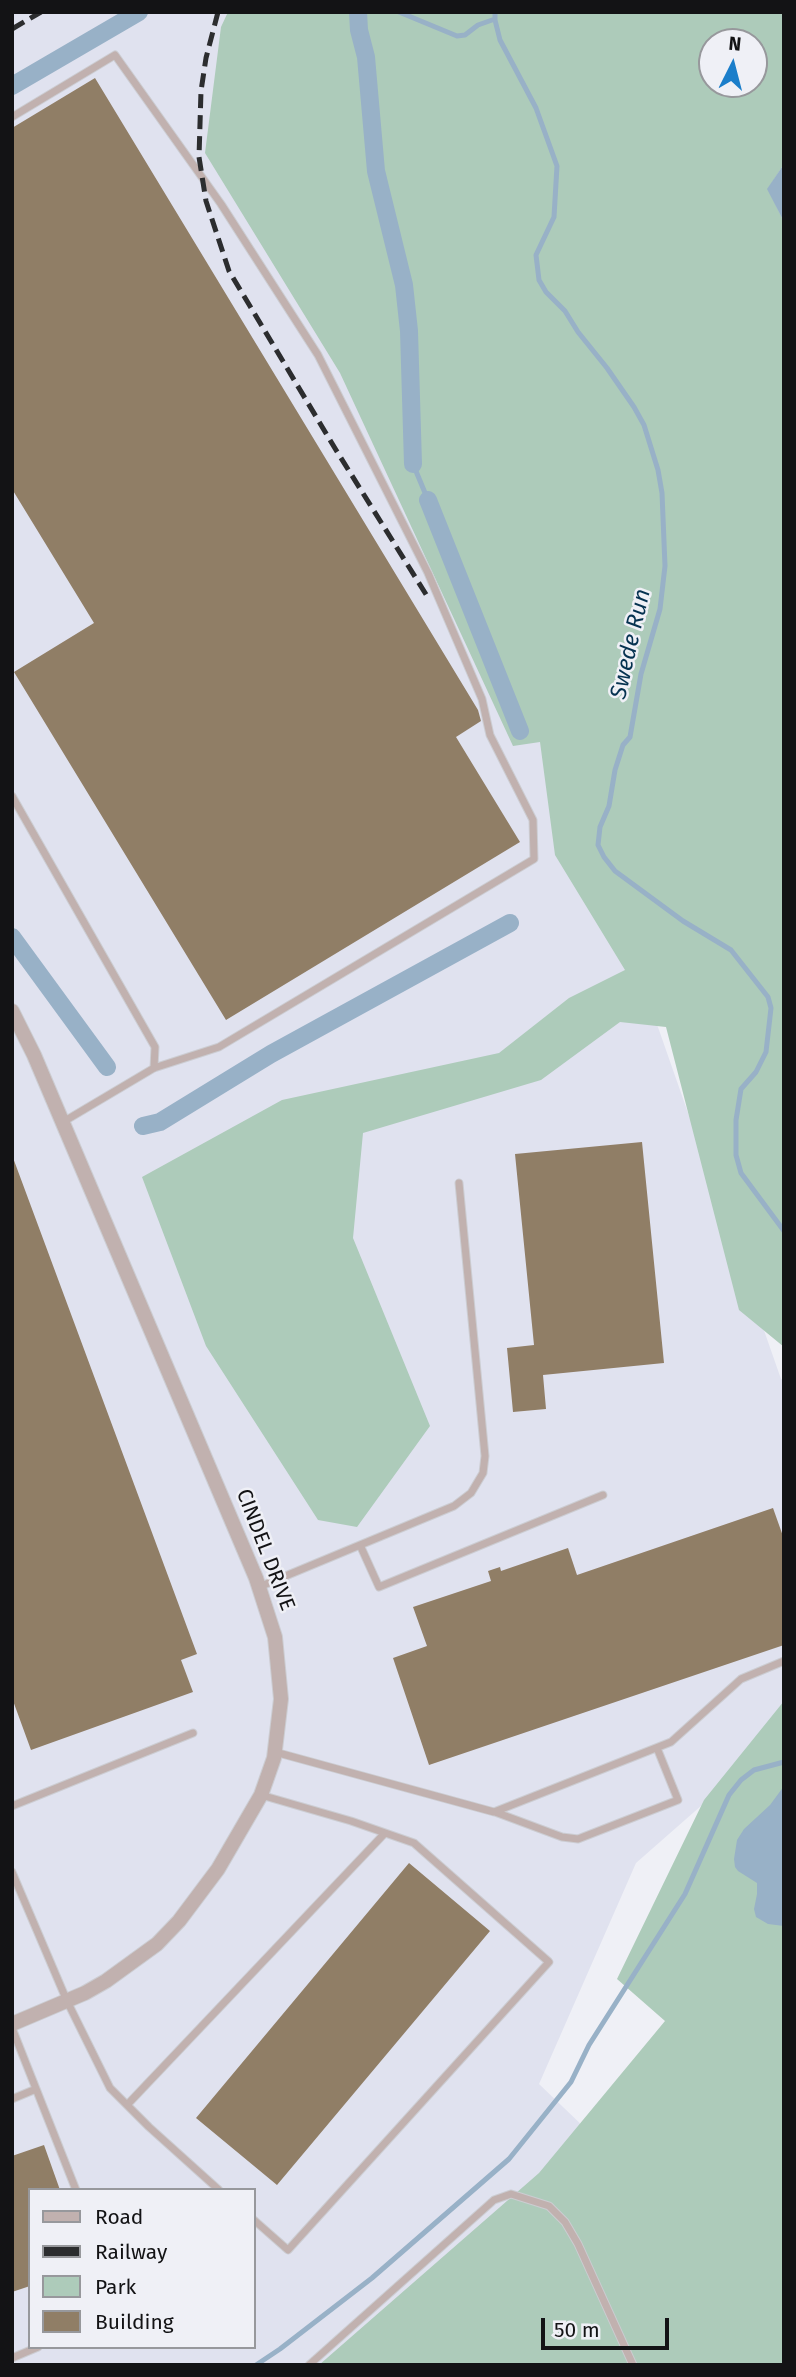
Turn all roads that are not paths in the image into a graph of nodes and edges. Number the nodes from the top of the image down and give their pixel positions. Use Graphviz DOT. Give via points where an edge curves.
graph roads {
  1 [pos="12,117"];
  2 [pos="12,796"];
  3 [pos="12,1011"];
  4 [pos="154,1068"];
  5 [pos="62,1122"];
  6 [pos="459,1183"];
  7 [pos="603,1494"];
  8 [pos="360,1545"];
  9 [pos="259,1587"];
  10 [pos="784,1661"];
  11 [pos="193,1733"];
  12 [pos="657,1748"];
  13 [pos="275,1752"];
  14 [pos="261,1795"];
  15 [pos="12,1806"];
  16 [pos="494,1812"];
  17 [pos="384,1833"];
  18 [pos="12,1872"];
  19 [pos="67,2001"];
  20 [pos="12,2026"];
  21 [pos="36,2089"];
  22 [pos="12,2099"];
  23 [pos="127,2105"];
  24 [pos="75,2188"];
  25 [pos="217,2188"];
  26 [pos="256,2222"];
  27 [pos="33,2349"];
  28 [pos="12,2358"];
  29 [pos="309,2365"];
  30 [pos="633,2365"];
  1 -- 4 [label="lane" via="115,55 221,204 318,355 428,573 481,699 490,735 533,820 534,859 219,1047"];
  2 -- 4 [label="lane" via="155,1047"];
  3 -- 5 [label="street, CINDEL DRIVE"];
  4 -- 5 [label="lane"];
  5 -- 9 [label="street, CINDEL DRIVE"];
  6 -- 8 [label="lane" via="483,1473 471,1493 454,1506"];
  7 -- 8 [label="lane" via="379,1587"];
  8 -- 9 [label="lane"];
  9 -- 13 [label="street, CINDEL DRIVE" via="280,1668"];
  10 -- 12 [label="lane" via="741,1679 671,1742"];
  11 -- 15 [label="lane"];
  12 -- 16 [label="lane"];
  12 -- 16 [label="lane" via="678,1800 578,1839"];
  13 -- 14 [label="street, CINDEL DRIVE"];
  13 -- 16 [label="lane"];
  14 -- 17 [label="lane"];
  14 -- 19 [label="street, CINDEL DRIVE" via="218,1869 172,1928 133,1964"];
  17 -- 23 [label="lane"];
  17 -- 26 [label="lane" via="414,1843 549,1962 288,2250"];
  18 -- 19 [label="lane"];
  19 -- 20 [label="street, CINDEL DRIVE"];
  19 -- 23 [label="lane" via="110,2088"];
  20 -- 21 [label="lane"];
  21 -- 22 [label="lane"];
  21 -- 24 [label="lane"];
  23 -- 25 [label="lane"];
  27 -- 28 [label="lane"];
  29 -- 30 [label="lane" via="494,2200 511,2194 549,2206 565,2222"];
}
